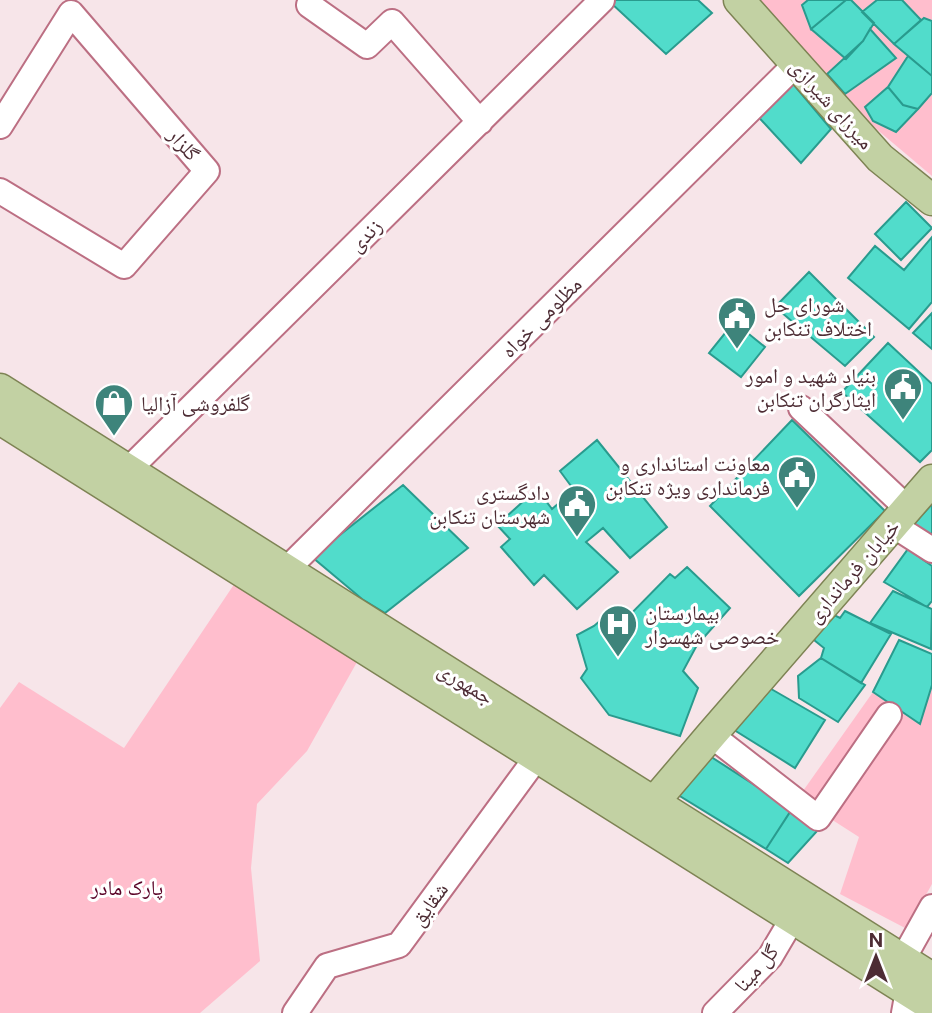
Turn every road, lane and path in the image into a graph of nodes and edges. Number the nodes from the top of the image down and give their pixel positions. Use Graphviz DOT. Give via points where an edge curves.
graph roads {
  1 [pos="602,0"];
  2 [pos="739,0"];
  3 [pos="309,5"];
  4 [pos="796,64"];
  5 [pos="480,122"];
  6 [pos="0,126"];
  7 [pos="0,191"];
  8 [pos="932,201"];
  9 [pos="0,389"];
  10 [pos="801,408"];
  11 [pos="0,419"];
  12 [pos="128,470"];
  13 [pos="932,480"];
  14 [pos="900,517"];
  15 [pos="932,551"];
  16 [pos="286,570"];
  17 [pos="888,715"];
  18 [pos="711,735"];
  19 [pos="537,757"];
  20 [pos="647,812"];
  21 [pos="932,907"];
  22 [pos="793,919"];
  23 [pos="903,959"];
  24 [pos="919,997"];
  25 [pos="295,1013"];
  26 [pos="715,1013"];
  1 -- 5 [label="street, زندی"];
  2 -- 4 [label="main road, میرزای شیرازی"];
  3 -- 5 [label="street" via="367,46 392,22"];
  4 -- 8 [label="main road, میرزای شیرازی" via="880,158"];
  4 -- 16 [label="street, مظلومی خواه"];
  5 -- 12 [label="street, زندی"];
  6 -- 7 [label="street, گلزار" via="71,13 207,170 124,267"];
  9 -- 12 [label="main road, جمهوری"];
  10 -- 14 [label="street"];
  11 -- 19 [label="main road, جمهوری"];
  12 -- 16 [label="main road, جمهوری"];
  13 -- 14 [label="main road, خیابان فرمانداری"];
  14 -- 15 [label="street"];
  14 -- 18 [label="main road, خیابان فرمانداری"];
  16 -- 20 [label="main road, جمهوری"];
  17 -- 18 [label="street" via="818,818"];
  18 -- 20 [label="main road, خیابان فرمانداری"];
  19 -- 20 [label="main road, جمهوری"];
  19 -- 25 [label="street, شقایق" via="399,945 327,967"];
  20 -- 22 [label="main road, جمهوری"];
  20 -- 23 [label="main road, جمهوری"];
  21 -- 23 [label="street"];
  22 -- 24 [label="main road, جمهوری"];
  22 -- 26 [label="street, گل مینا" via="770,957"];
  23 -- 24 [label="main road, جمهوری"];
}
